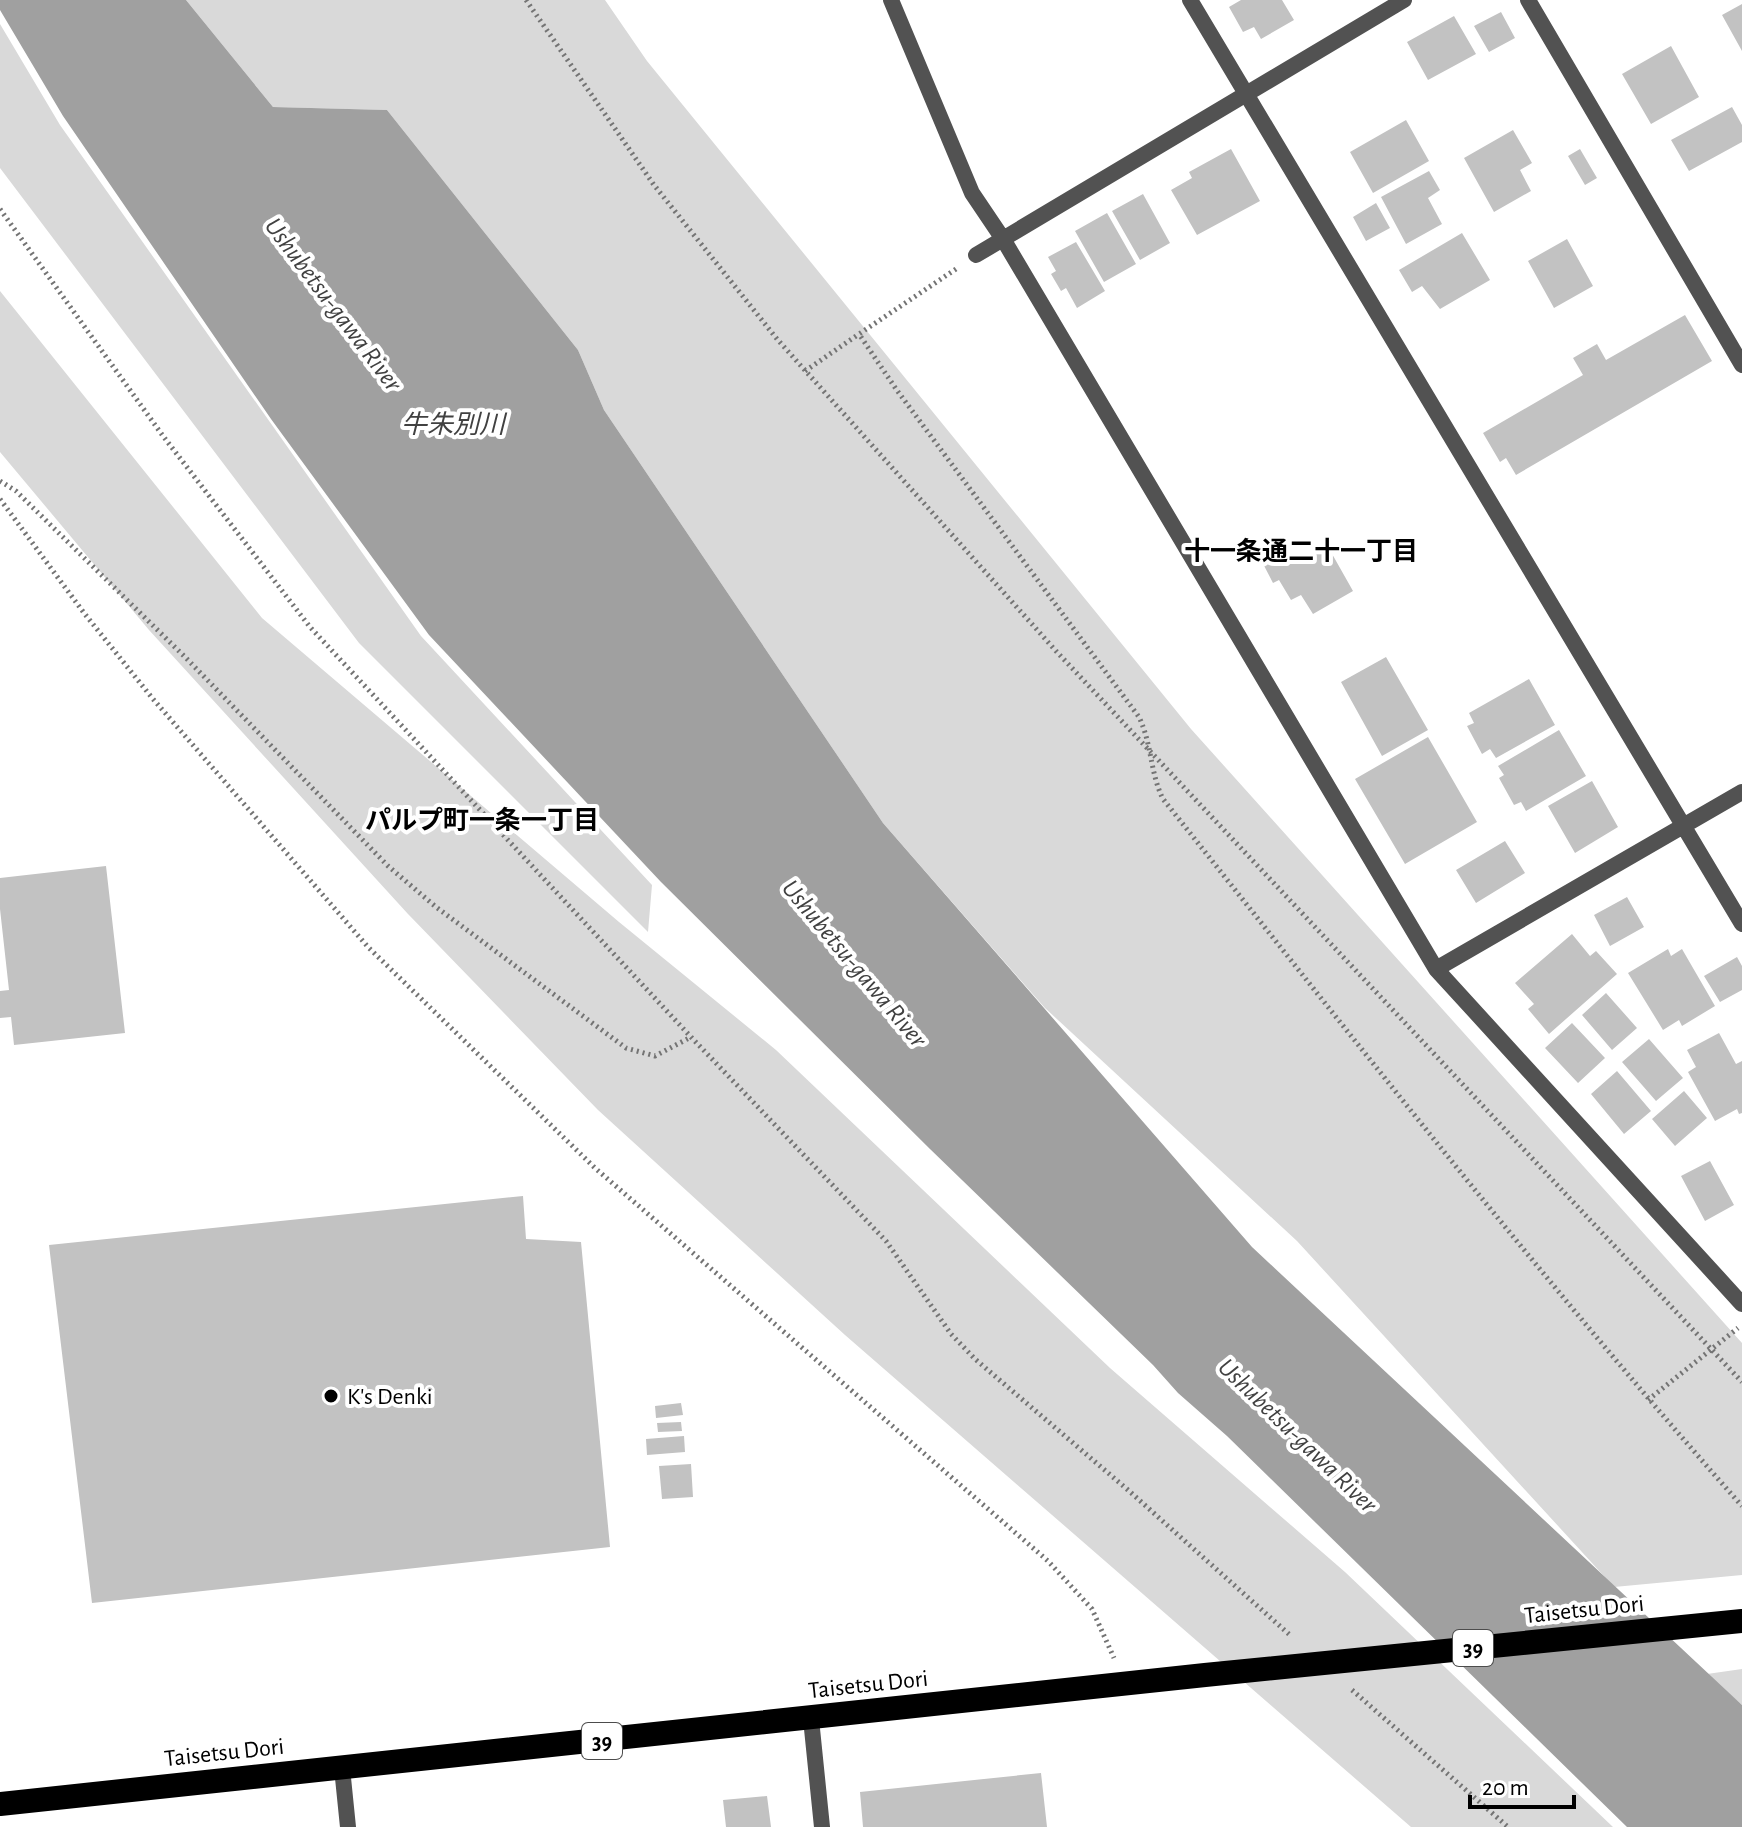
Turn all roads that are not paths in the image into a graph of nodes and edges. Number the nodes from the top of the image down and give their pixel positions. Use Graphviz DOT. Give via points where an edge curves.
graph roads {
  1 [pos="891,0"];
  2 [pos="1190,0"];
  3 [pos="1404,0"];
  4 [pos="1528,0"];
  5 [pos="1245,94"];
  6 [pos="1003,239"];
  7 [pos="976,255"];
  8 [pos="1742,365"];
  9 [pos="1742,792"];
  10 [pos="1685,826"];
  11 [pos="1742,924"];
  12 [pos="1436,969"];
  13 [pos="1742,1304"];
  14 [pos="1742,1621"];
  15 [pos="811,1719"];
  16 [pos="342,1768"];
  17 [pos="0,1804"];
  18 [pos="348,1827"];
  19 [pos="822,1827"];
  1 -- 6 [label="street" via="972,193"];
  2 -- 5 [label="street"];
  3 -- 5 [label="street"];
  4 -- 8 [label="street"];
  5 -- 6 [label="street"];
  5 -- 10 [label="street"];
  6 -- 7 [label="street"];
  6 -- 12 [label="street"];
  9 -- 10 [label="street"];
  10 -- 11 [label="street"];
  10 -- 12 [label="street"];
  12 -- 13 [label="street"];
  14 -- 15 [label="highway, Taisetsu Dori / 39"];
  15 -- 16 [label="highway, Taisetsu Dori / 39"];
  15 -- 19 [label="street"];
  16 -- 17 [label="highway, Taisetsu Dori / 39"];
  16 -- 18 [label="street"];
}
